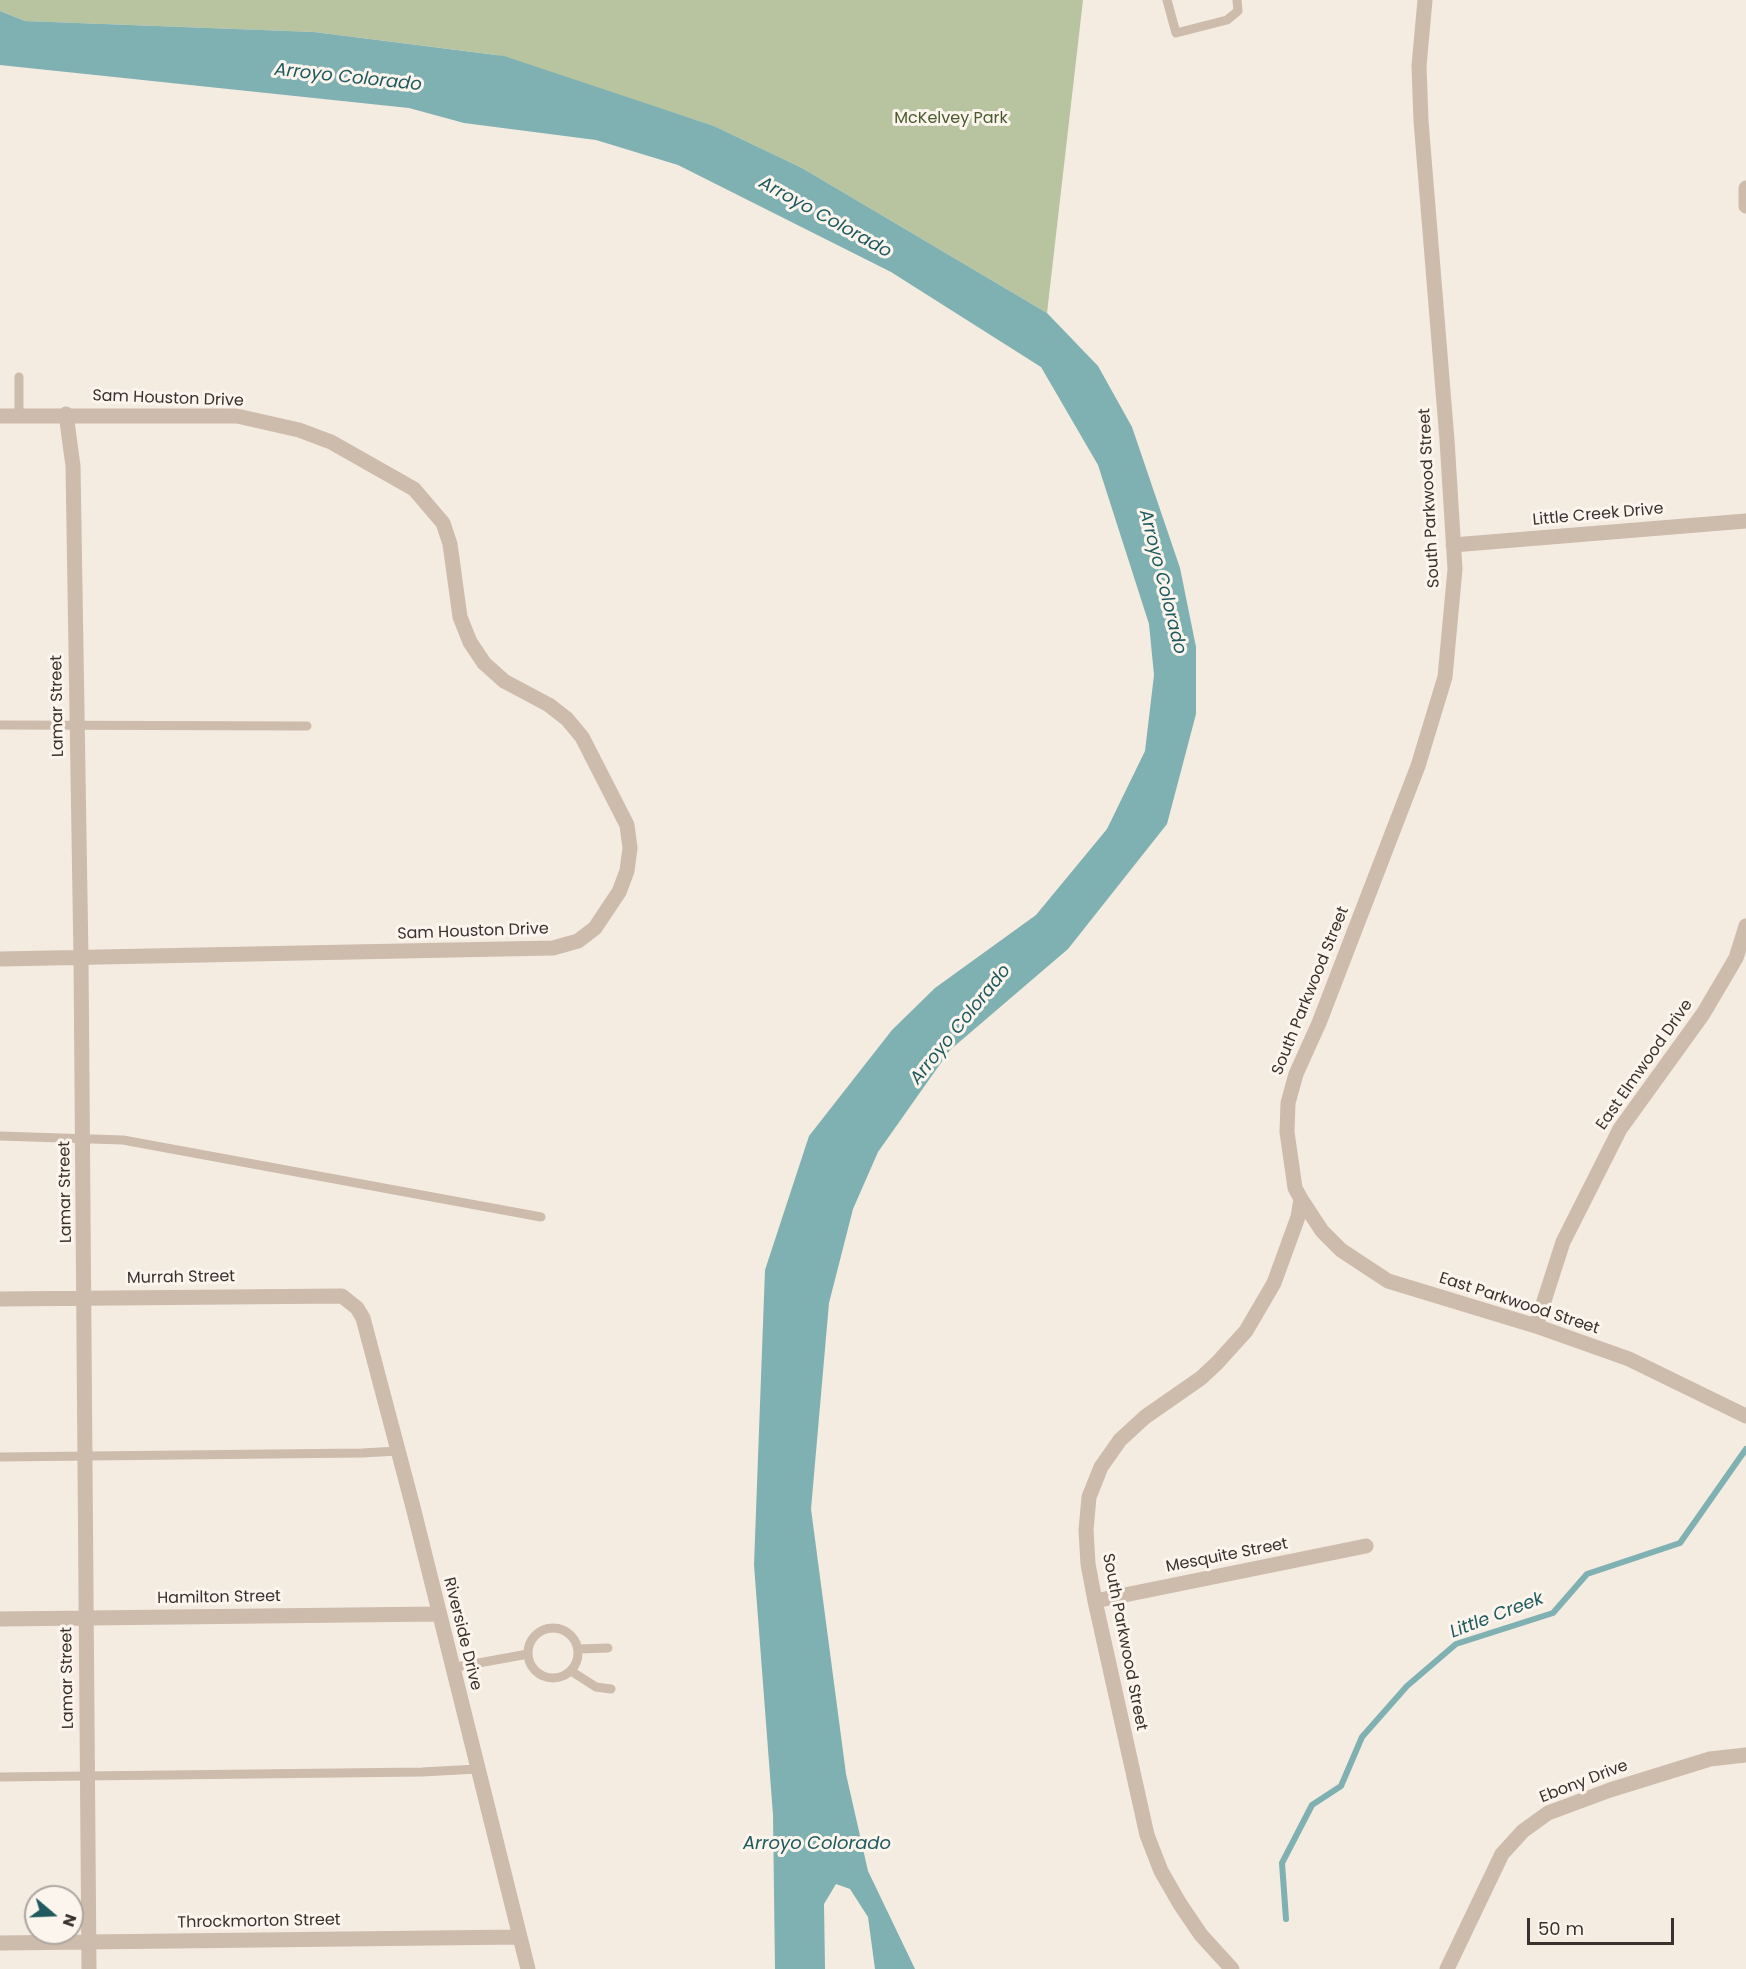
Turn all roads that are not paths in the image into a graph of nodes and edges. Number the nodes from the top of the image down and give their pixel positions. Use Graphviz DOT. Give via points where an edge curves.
graph roads {
  1 [pos="1167,0"];
  2 [pos="1237,0"];
  3 [pos="1425,0"];
  4 [pos="1746,188"];
  5 [pos="1746,206"];
  6 [pos="19,378"];
  7 [pos="66,414"];
  8 [pos="20,415"];
  9 [pos="0,416"];
  10 [pos="1746,521"];
  11 [pos="1454,545"];
  12 [pos="0,725"];
  13 [pos="76,725"];
  14 [pos="307,726"];
  15 [pos="1746,926"];
  16 [pos="81,958"];
  17 [pos="0,959"];
  18 [pos="0,1136"];
  19 [pos="83,1137"];
  20 [pos="1301,1200"];
  21 [pos="541,1217"];
  22 [pos="85,1298"];
  23 [pos="0,1299"];
  24 [pos="357,1308"];
  25 [pos="1536,1326"];
  26 [pos="1746,1416"];
  27 [pos="398,1451"];
  28 [pos="85,1456"];
  29 [pos="0,1457"];
  30 [pos="1366,1546"];
  31 [pos="1095,1601"];
  32 [pos="438,1614"];
  33 [pos="85,1618"];
  34 [pos="0,1619"];
  35 [pos="608,1648"];
  36 [pos="579,1649"];
  37 [pos="528,1654"];
  38 [pos="452,1668"];
  39 [pos="571,1671"];
  40 [pos="611,1689"];
  41 [pos="1746,1755"];
  42 [pos="477,1769"];
  43 [pos="87,1776"];
  44 [pos="0,1777"];
  45 [pos="519,1936"];
  46 [pos="88,1942"];
  47 [pos="0,1943"];
  48 [pos="89,1969"];
  49 [pos="528,1969"];
  50 [pos="1232,1969"];
  51 [pos="1447,1969"];
  1 -- 2 [label="lane" via="1176,33 1227,20 1238,11"];
  3 -- 11 [label="street, South Parkwood Street" via="1419,66"];
  4 -- 5 [label="street"];
  6 -- 8 [label="lane"];
  7 -- 8 [label="street, Sam Houston Drive"];
  7 -- 13 [label="street, Lamar Street" via="73,466"];
  7 -- 16 [label="street, Sam Houston Drive" via="237,416 267,422 331,442 414,489 443,523 450,544 460,617 470,642 484,663 504,681 549,705 582,737 627,825 630,848 619,892 595,928 578,942 553,948"];
  8 -- 9 [label="street, Sam Houston Drive"];
  10 -- 11 [label="street, Little Creek Drive"];
  11 -- 20 [label="street, South Parkwood Street" via="1450,634 1440,699 1418,766 1288,1102 1289,1159"];
  12 -- 13 [label="lane"];
  13 -- 14 [label="lane"];
  13 -- 16 [label="street, Lamar Street"];
  15 -- 25 [label="street, East Elmwood Drive" via="1736,958 1703,1014 1620,1129 1563,1242"];
  16 -- 17 [label="street, Sam Houston Drive"];
  16 -- 19 [label="street, Lamar Street"];
  18 -- 19 [label="lane"];
  19 -- 21 [label="lane" via="123,1140"];
  19 -- 22 [label="street, Lamar Street"];
  20 -- 25 [label="street, East Parkwood Street" via="1341,1250 1388,1281"];
  20 -- 31 [label="street, South Parkwood Street" via="1282,1263 1246,1331 1201,1378 1144,1417 1120,1440 1101,1467 1089,1497 1086,1530"];
  22 -- 23 [label="street, Murrah Street"];
  22 -- 24 [label="street, Murrah Street" via="342,1296"];
  22 -- 28 [label="street, Lamar Street"];
  24 -- 27 [label="street, Riverside Drive" via="363,1318"];
  25 -- 26 [label="street, East Parkwood Street" via="1629,1359"];
  27 -- 28 [label="lane"];
  27 -- 32 [label="street, Riverside Drive"];
  28 -- 29 [label="lane"];
  28 -- 33 [label="street, Lamar Street"];
  30 -- 31 [label="street, Mesquite Street"];
  31 -- 50 [label="street, South Parkwood Street" via="1147,1835 1161,1871 1201,1935"];
  32 -- 33 [label="street, Hamilton Street"];
  32 -- 38 [label="street, Riverside Drive"];
  33 -- 34 [label="street, Hamilton Street"];
  33 -- 43 [label="street, Lamar Street"];
  35 -- 36 [label="lane"];
  36 -- 37 [label="lane" via="564,1629 547,1628 533,1637"];
  36 -- 39 [label="lane"];
  37 -- 38 [label="lane"];
  37 -- 39 [label="lane" via="540,1675 556,1678"];
  38 -- 42 [label="street, Riverside Drive"];
  39 -- 40 [label="lane" via="596,1687"];
  41 -- 51 [label="street, Ebony Drive" via="1710,1759 1548,1813 1523,1831 1502,1854"];
  42 -- 43 [label="lane"];
  42 -- 45 [label="street, Riverside Drive"];
  43 -- 44 [label="lane"];
  43 -- 46 [label="street, Lamar Street"];
  45 -- 46 [label="street, Throckmorton Street"];
  45 -- 49 [label="street, Riverside Drive"];
  46 -- 47 [label="street, Throckmorton Street"];
  46 -- 48 [label="street, Lamar Street"];
}
